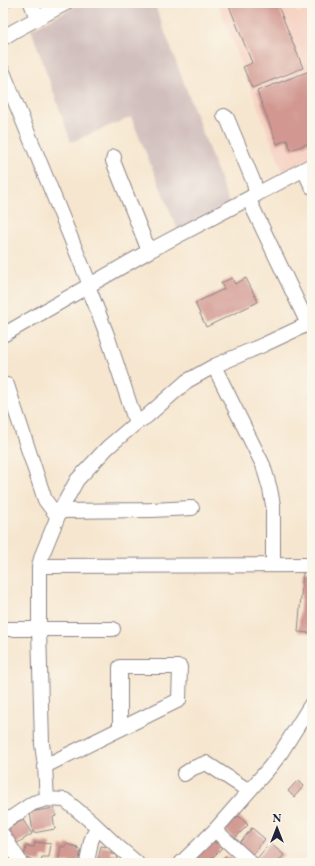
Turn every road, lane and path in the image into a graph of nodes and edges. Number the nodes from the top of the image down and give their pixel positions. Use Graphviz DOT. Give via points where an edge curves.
graph roads {
  1 [pos="31,3"];
  2 [pos="66,3"];
  3 [pos="37,18"];
  4 [pos="3,38"];
  5 [pos="3,72"];
  6 [pos="224,116"];
  7 [pos="114,156"];
  8 [pos="308,168"];
  9 [pos="312,187"];
  10 [pos="252,197"];
  11 [pos="149,251"];
  12 [pos="89,285"];
  13 [pos="3,336"];
  14 [pos="214,366"];
  15 [pos="7,385"];
  16 [pos="136,423"];
  17 [pos="192,508"];
  18 [pos="58,514"];
  19 [pos="273,565"];
  20 [pos="312,565"];
  21 [pos="39,566"];
  22 [pos="3,628"];
  23 [pos="39,629"];
  24 [pos="113,629"];
  25 [pos="312,703"];
  26 [pos="120,728"];
  27 [pos="45,766"];
  28 [pos="184,774"];
  29 [pos="249,791"];
  30 [pos="47,799"];
  31 [pos="3,824"];
  32 [pos="97,827"];
  33 [pos="215,830"];
  34 [pos="3,835"];
  35 [pos="19,863"];
  36 [pos="87,863"];
  37 [pos="137,863"];
  38 [pos="181,863"];
  39 [pos="251,863"];
  1 -- 3 [label="street"];
  2 -- 3 [label="street"];
  3 -- 4 [label="street"];
  5 -- 12 [label="street"];
  6 -- 10 [label="street" via="254,183"];
  7 -- 11 [label="street" via="113,161"];
  8 -- 9 [label="street"];
  8 -- 10 [label="street"];
  10 -- 11 [label="street"];
  10 -- 14 [label="street" via="308,324"];
  11 -- 12 [label="street"];
  12 -- 13 [label="street"];
  12 -- 16 [label="street"];
  14 -- 16 [label="street" via="188,381"];
  14 -- 19 [label="street" via="263,465 273,505"];
  15 -- 18 [label="street" via="45,500"];
  16 -- 18 [label="street" via="108,447 77,480"];
  17 -- 18 [label="street"];
  18 -- 21 [label="street"];
  19 -- 20 [label="street"];
  19 -- 21 [label="street"];
  21 -- 23 [label="street"];
  22 -- 23 [label="street"];
  23 -- 24 [label="street"];
  23 -- 27 [label="street" via="42,744"];
  25 -- 29 [label="street" via="274,763"];
  26 -- 26 [label="street" via="179,700 180,667 120,667"];
  26 -- 27 [label="street"];
  27 -- 30 [label="street"];
  28 -- 29 [label="street" via="206,763"];
  29 -- 33 [label="street"];
  30 -- 31 [label="street" via="33,802"];
  30 -- 32 [label="street" via="65,800"];
  32 -- 36 [label="street" via="91,841"];
  32 -- 37 [label="street"];
  33 -- 38 [label="street"];
  33 -- 39 [label="street"];
  34 -- 35 [label="street"];
}
